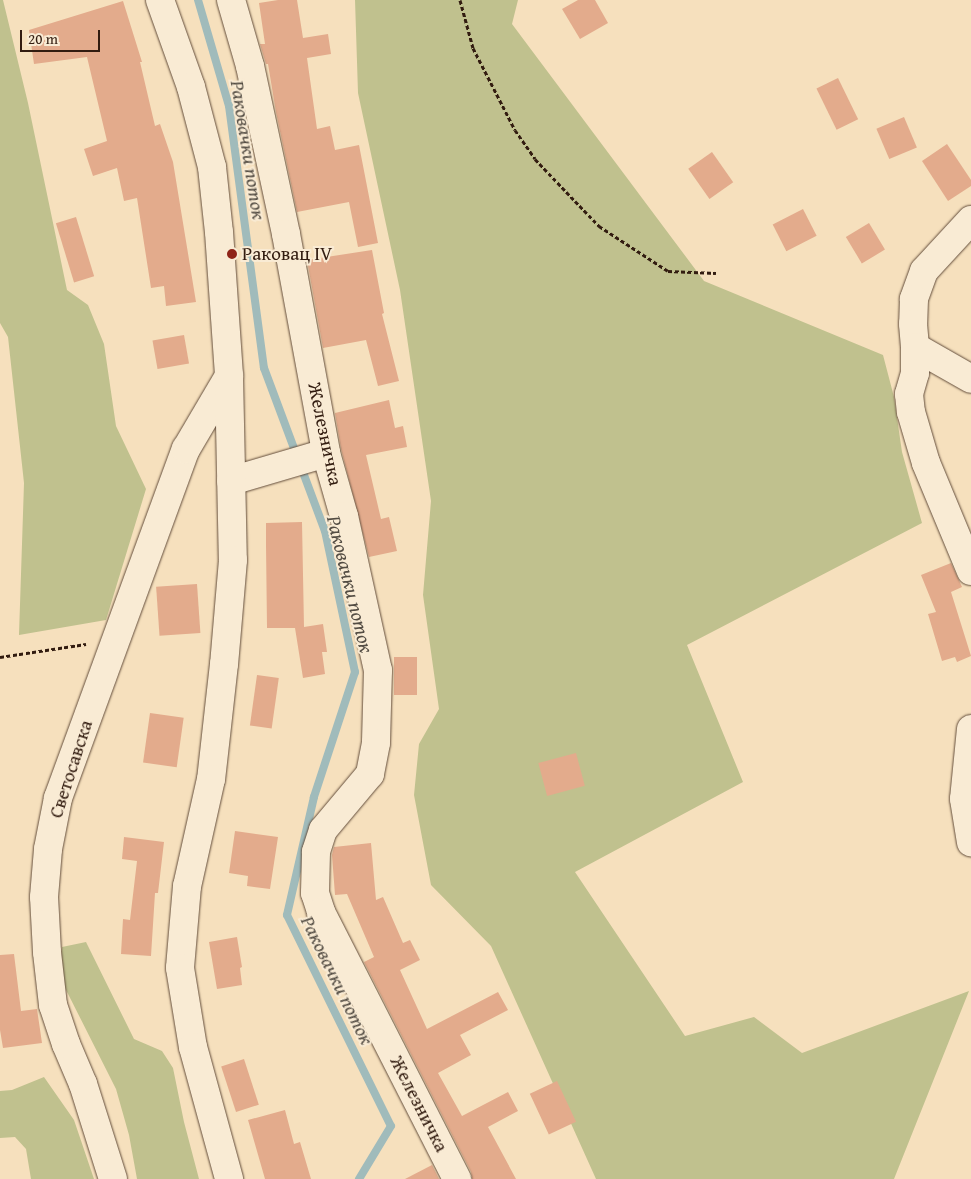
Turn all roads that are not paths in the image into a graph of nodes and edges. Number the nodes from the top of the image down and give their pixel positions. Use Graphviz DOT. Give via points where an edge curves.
graph roads {
  1 [pos="160,0"];
  2 [pos="231,0"];
  3 [pos="971,220"];
  4 [pos="916,346"];
  5 [pos="229,376"];
  6 [pos="971,379"];
  7 [pos="326,453"];
  8 [pos="231,481"];
  9 [pos="971,571"];
  10 [pos="971,729"];
  11 [pos="971,842"];
  12 [pos="113,1179"];
  13 [pos="229,1179"];
  14 [pos="457,1179"];
  1 -- 5 [label="street" via="191,87 212,166"];
  2 -- 7 [label="street, Железничка" via="250,66 271,163"];
  3 -- 4 [label="street" via="924,271 917,285 913,324"];
  4 -- 6 [label="street"];
  4 -- 9 [label="street" via="915,373 909,394 911,412 926,463"];
  5 -- 8 [label="street"];
  5 -- 12 [label="street, Светосавска" via="186,449 58,798 48,850 44,897 53,1005 83,1084"];
  7 -- 8 [label="street"];
  7 -- 14 [label="street, Железничка" via="344,516 378,670 376,734 370,774 323,830 316,852 315,893 321,912"];
  8 -- 13 [label="street" via="234,560 224,664 211,779 187,886 180,968 193,1047"];
  10 -- 11 [label="street" via="964,799"];
}
